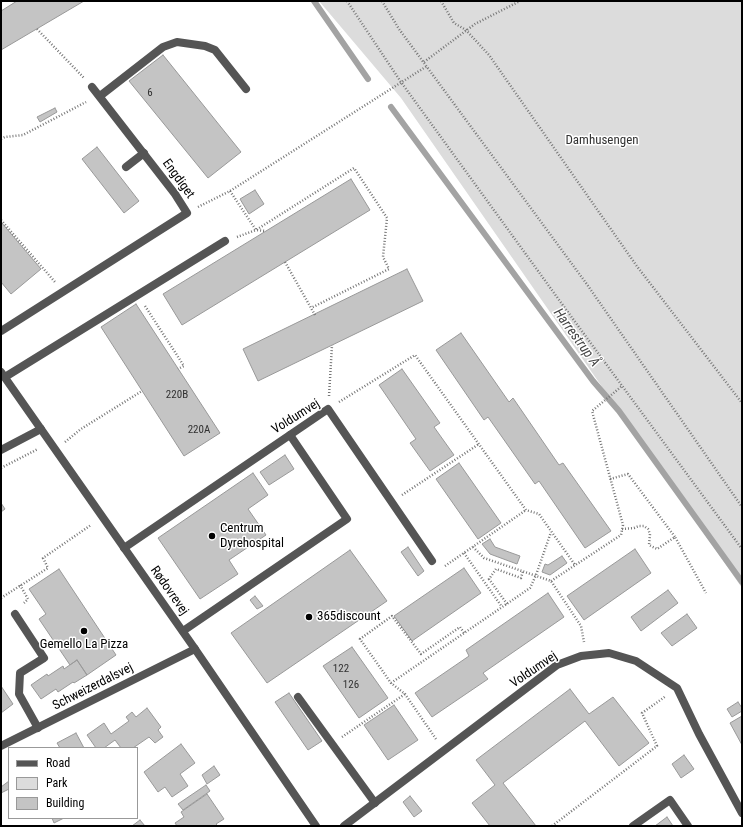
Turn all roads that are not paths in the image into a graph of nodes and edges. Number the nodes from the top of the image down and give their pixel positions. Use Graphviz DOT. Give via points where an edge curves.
graph roads {
  1 [pos="92,87"];
  2 [pos="246,89"];
  3 [pos="100,96"];
  4 [pos="144,153"];
  5 [pos="126,167"];
  6 [pos="225,241"];
  7 [pos="1,331"];
  8 [pos="3,374"];
  9 [pos="41,429"];
  10 [pos="290,434"];
  11 [pos="1,450"];
  12 [pos="124,548"];
  13 [pos="432,561"];
  14 [pos="15,614"];
  15 [pos="183,631"];
  16 [pos="195,649"];
  17 [pos="298,697"];
  18 [pos="38,728"];
  19 [pos="1,746"];
  20 [pos="374,803"];
  21 [pos="742,813"];
  22 [pos="316,826"];
  23 [pos="344,826"];
  24 [pos="633,826"];
  25 [pos="688,826"];
  1 -- 3 [label="street, Engdiget"];
  2 -- 3 [label="street" via="215,50 177,42 163,47"];
  3 -- 4 [label="street, Engdiget"];
  4 -- 5 [label="street"];
  4 -- 7 [label="street, Engdiget" via="187,213"];
  6 -- 8 [label="street"];
  8 -- 9 [label="street, Rødovrevej"];
  9 -- 11 [label="street"];
  9 -- 12 [label="street, Rødovrevej"];
  10 -- 12 [label="street, Voldumvej"];
  10 -- 13 [label="street, Voldumvej" via="328,408"];
  10 -- 15 [label="street" via="348,519"];
  12 -- 15 [label="street, Rødovrevej"];
  14 -- 18 [label="street" via="44,658 20,673 19,694"];
  15 -- 16 [label="street, Rødovrevej"];
  16 -- 18 [label="street, Schweizerdalsvej"];
  16 -- 22 [label="street, Rødovrevej"];
  17 -- 20 [label="street"];
  18 -- 19 [label="street, Schweizerdalsvej"];
  20 -- 21 [label="street, Voldumvej" via="557,666 581,656 609,653 636,662 677,688"];
  20 -- 23 [label="street, Voldumvej"];
  24 -- 25 [label="street" via="670,800"];
}
